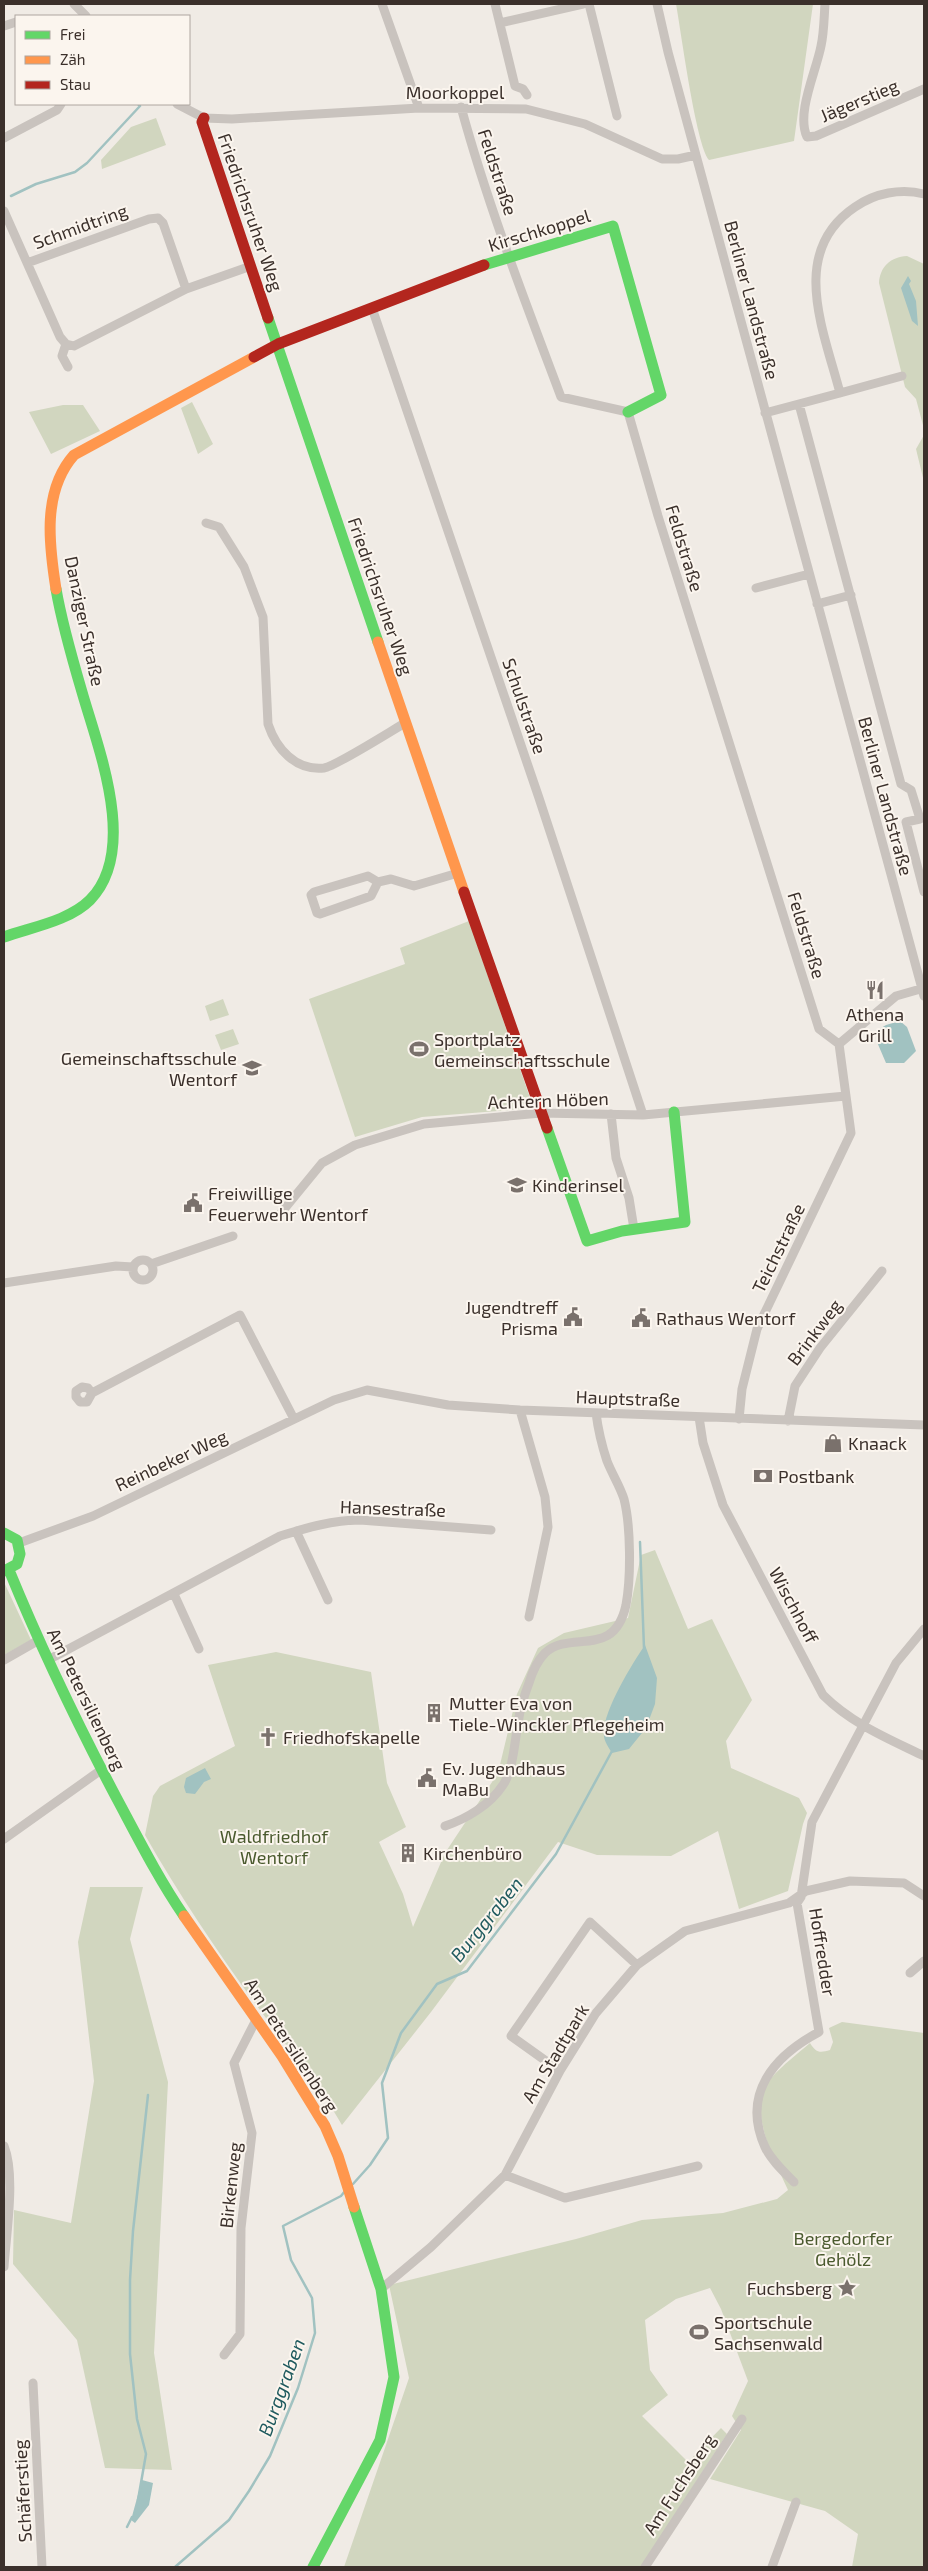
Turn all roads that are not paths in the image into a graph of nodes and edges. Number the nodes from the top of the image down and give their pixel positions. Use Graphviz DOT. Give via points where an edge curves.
graph roads {
  1 [pos="74,4"];
  2 [pos="382,4"];
  3 [pos="495,4"];
  4 [pos="583,4"];
  5 [pos="589,4"];
  6 [pos="657,4"];
  7 [pos="826,4"];
  8 [pos="85,15"];
  9 [pos="500,23"];
  10 [pos="924,89"];
  11 [pos="527,95"];
  12 [pos="60,105"];
  13 [pos="179,105"];
  14 [pos="461,107"];
  15 [pos="418,108"];
  16 [pos="617,116"];
  17 [pos="204,118"];
  18 [pos="4,138"];
  19 [pos="696,155"];
  20 [pos="924,194"];
  21 [pos="4,211"];
  22 [pos="509,257"];
  23 [pos="27,263"];
  24 [pos="251,266"];
  25 [pos="186,289"];
  26 [pos="372,308"];
  27 [pos="66,344"];
  28 [pos="278,344"];
  29 [pos="68,367"];
  30 [pos="902,376"];
  31 [pos="840,393"];
  32 [pos="799,404"];
  33 [pos="628,412"];
  34 [pos="766,413"];
  35 [pos="206,523"];
  36 [pos="808,574"];
  37 [pos="756,588"];
  38 [pos="851,595"];
  39 [pos="817,604"];
  40 [pos="406,723"];
  41 [pos="458,873"];
  42 [pos="378,882"];
  43 [pos="924,892"];
  44 [pos="4,937"];
  45 [pos="924,990"];
  46 [pos="839,1044"];
  47 [pos="846,1096"];
  48 [pos="674,1112"];
  49 [pos="541,1113"];
  50 [pos="611,1114"];
  51 [pos="643,1115"];
  52 [pos="281,1213"];
  53 [pos="634,1229"];
  54 [pos="234,1236"];
  55 [pos="151,1264"];
  56 [pos="133,1267"];
  57 [pos="882,1271"];
  58 [pos="4,1283"];
  59 [pos="92,1393"];
  60 [pos="334,1400"];
  61 [pos="520,1410"];
  62 [pos="596,1413"];
  63 [pos="699,1417"];
  64 [pos="294,1419"];
  65 [pos="739,1419"];
  66 [pos="788,1421"];
  67 [pos="924,1425"];
  68 [pos="491,1530"];
  69 [pos="296,1531"];
  70 [pos="4,1533"];
  71 [pos="19,1543"];
  72 [pos="6,1570"];
  73 [pos="174,1594"];
  74 [pos="328,1600"];
  75 [pos="530,1617"];
  76 [pos="924,1629"];
  77 [pos="39,1640"];
  78 [pos="199,1649"];
  79 [pos="4,1660"];
  80 [pos="48,1660"];
  81 [pos="863,1726"];
  82 [pos="924,1756"];
  83 [pos="101,1770"];
  84 [pos="445,1826"];
  85 [pos="4,1839"];
  86 [pos="801,1896"];
  87 [pos="924,1896"];
  88 [pos="924,1961"];
  89 [pos="637,1965"];
  90 [pos="910,1973"];
  91 [pos="256,2020"];
  92 [pos="560,2071"];
  93 [pos="4,2146"];
  94 [pos="698,2166"];
  95 [pos="505,2175"];
  96 [pos="794,2182"];
  97 [pos="4,2267"];
  98 [pos="381,2289"];
  99 [pos="224,2355"];
  100 [pos="33,2383"];
  101 [pos="742,2419"];
  102 [pos="796,2502"];
  103 [pos="42,2567"];
  104 [pos="313,2567"];
  105 [pos="646,2567"];
  106 [pos="772,2567"];
  1 -- 8 [label="street"];
  2 -- 15 [label="street"];
  3 -- 9 [label="street"];
  4 -- 9 [label="street"];
  5 -- 16 [label="street"];
  6 -- 19 [label="street, Berliner Landstraße"];
  7 -- 10 [label="street, Jägerstieg" via="821,46 805,110 807,137"];
  9 -- 11 [label="street" via="516,86"];
  12 -- 18 [label="street" via="57,110"];
  13 -- 17 [label="street, Friedrichsruher Weg"];
  14 -- 15 [label="street, Moorkoppel"];
  14 -- 19 [label="street, Moorkoppel" via="526,109 585,124 662,159"];
  14 -- 22 [label="street, Feldstraße"];
  15 -- 17 [label="street, Moorkoppel"];
  17 -- 24 [label="street, Friedrichsruher Weg" via="202,122"];
  19 -- 34 [label="street, Berliner Landstraße"];
  20 -- 31 [label="street" via="892,192 864,201 835,224 821,249 816,267 815,296"];
  21 -- 23 [label="street"];
  22 -- 26 [label="street, Kirschkoppel"];
  22 -- 33 [label="street, Feldstraße" via="561,397"];
  22 -- 33 [label="street, Kirschkoppel" via="613,226 661,395"];
  23 -- 25 [label="street, Schmidtring" via="158,218 163,223"];
  23 -- 27 [label="street, Schmidtring"];
  24 -- 25 [label="street"];
  24 -- 28 [label="street, Friedrichsruher Weg"];
  25 -- 27 [label="street" via="74,346"];
  26 -- 28 [label="street, Kirschkoppel"];
  26 -- 51 [label="street, Schulstraße"];
  27 -- 29 [label="street, Schmidtring" via="62,356"];
  28 -- 40 [label="street, Friedrichsruher Weg"];
  28 -- 44 [label="street, Danziger Straße" via="74,455 62,467 54,484 50,529 54,570 62,617 111,802 112,841 101,886 86,904"];
  30 -- 31 [label="street"];
  31 -- 32 [label="street"];
  32 -- 34 [label="street"];
  32 -- 38 [label="street, Berliner Landstraße"];
  33 -- 46 [label="street, Feldstraße" via="820,1029"];
  34 -- 36 [label="street, Berliner Landstraße"];
  35 -- 40 [label="street" via="219,526 252,585 263,617 268,724 273,740 293,761 309,767 326,768"];
  36 -- 37 [label="street"];
  36 -- 39 [label="street, Berliner Landstraße"];
  38 -- 39 [label="street"];
  38 -- 43 [label="street, Berliner Landstraße" via="901,784 911,790 920,819 906,822"];
  39 -- 45 [label="street, Berliner Landstraße"];
  40 -- 41 [label="street, Friedrichsruher Weg"];
  41 -- 42 [label="street" via="414,886 391,879"];
  41 -- 49 [label="street, Friedrichsruher Weg"];
  42 -- 42 [label="street" via="368,876 314,892 311,895 317,913 371,896"];
  45 -- 46 [label="street" via="896,996"];
  46 -- 47 [label="street, Teichstraße"];
  47 -- 48 [label="street, Achtern Höben"];
  47 -- 65 [label="street, Teichstraße" via="851,1133 756,1329 742,1389"];
  48 -- 51 [label="street, Achtern Höben"];
  48 -- 53 [label="street" via="685,1222"];
  49 -- 50 [label="street, Achtern Höben"];
  49 -- 52 [label="street, Achtern Höben" via="424,1124 355,1144 322,1162"];
  49 -- 53 [label="street, Friedrichsruher Weg" via="587,1241"];
  50 -- 51 [label="street, Achtern Höben"];
  50 -- 53 [label="street" via="616,1158 629,1198"];
  54 -- 55 [label="street"];
  55 -- 56 [label="street" via="140,1260"];
  55 -- 56 [label="street" via="153,1274 144,1280 135,1276"];
  56 -- 58 [label="street" via="116,1266"];
  57 -- 66 [label="street, Brinkweg" via="820,1348 795,1386"];
  59 -- 64 [label="street" via="240,1315"];
  60 -- 61 [label="street, Hauptstraße" via="367,1390 448,1405"];
  60 -- 64 [label="street, Reinbeker Weg"];
  61 -- 62 [label="street, Hauptstraße"];
  61 -- 75 [label="street" via="545,1497 548,1527"];
  62 -- 63 [label="street, Hauptstraße"];
  62 -- 84 [label="street" via="607,1461 624,1499 628,1522 626,1605 619,1626 600,1640 559,1644 545,1653 524,1696 504,1785 462,1820"];
  63 -- 65 [label="street, Hauptstraße"];
  63 -- 81 [label="street, Wischhoff" via="702,1443 723,1505 823,1695 839,1711"];
  64 -- 71 [label="street, Reinbeker Weg" via="93,1516"];
  65 -- 66 [label="street, Hauptstraße"];
  66 -- 67 [label="street, Hauptstraße"];
  68 -- 69 [label="street, Hansestraße" via="339,1520"];
  69 -- 73 [label="street, Hansestraße" via="280,1536"];
  69 -- 74 [label="street"];
  70 -- 71 [label="street"];
  71 -- 72 [label="street" via="20,1559"];
  72 -- 77 [label="street, Am Petersilienberg"];
  73 -- 78 [label="street"];
  73 -- 80 [label="street, Hansestraße"];
  76 -- 81 [label="street, Hoffredder" via="896,1663"];
  77 -- 79 [label="street"];
  77 -- 80 [label="street, Am Petersilienberg"];
  80 -- 83 [label="street, Am Petersilienberg"];
  81 -- 82 [label="street, Wischhoff"];
  81 -- 86 [label="street, Hoffredder" via="812,1822"];
  83 -- 85 [label="street"];
  83 -- 91 [label="street, Am Petersilienberg" via="163,1885"];
  86 -- 87 [label="street, Am Stadtpark" via="806,1891 850,1881 904,1883"];
  86 -- 89 [label="street, Am Stadtpark" via="789,1903 685,1931"];
  86 -- 96 [label="street, Hoffredder" via="797,1904 819,2032 785,2057 766,2077 755,2111 766,2148"];
  88 -- 90 [label="street"];
  89 -- 92 [label="street, Am Stadtpark" via="596,2013"];
  89 -- 92 [label="street" via="590,1922 511,2036"];
  91 -- 98 [label="street, Am Petersilienberg" via="325,2126"];
  91 -- 99 [label="street, Birkenweg" via="234,2063 252,2133 241,2228 240,2334"];
  92 -- 95 [label="street, Am Stadtpark"];
  93 -- 97 [label="street" via="8,2155 9,2199"];
  94 -- 95 [label="street" via="565,2198"];
  95 -- 98 [label="street, Am Stadtpark" via="431,2247"];
  98 -- 104 [label="street, Am Petersilienberg" via="394,2377 380,2440"];
  100 -- 103 [label="street, Schäferstieg"];
  101 -- 105 [label="street, Am Fuchsberg"];
  102 -- 106 [label="street"];
}
